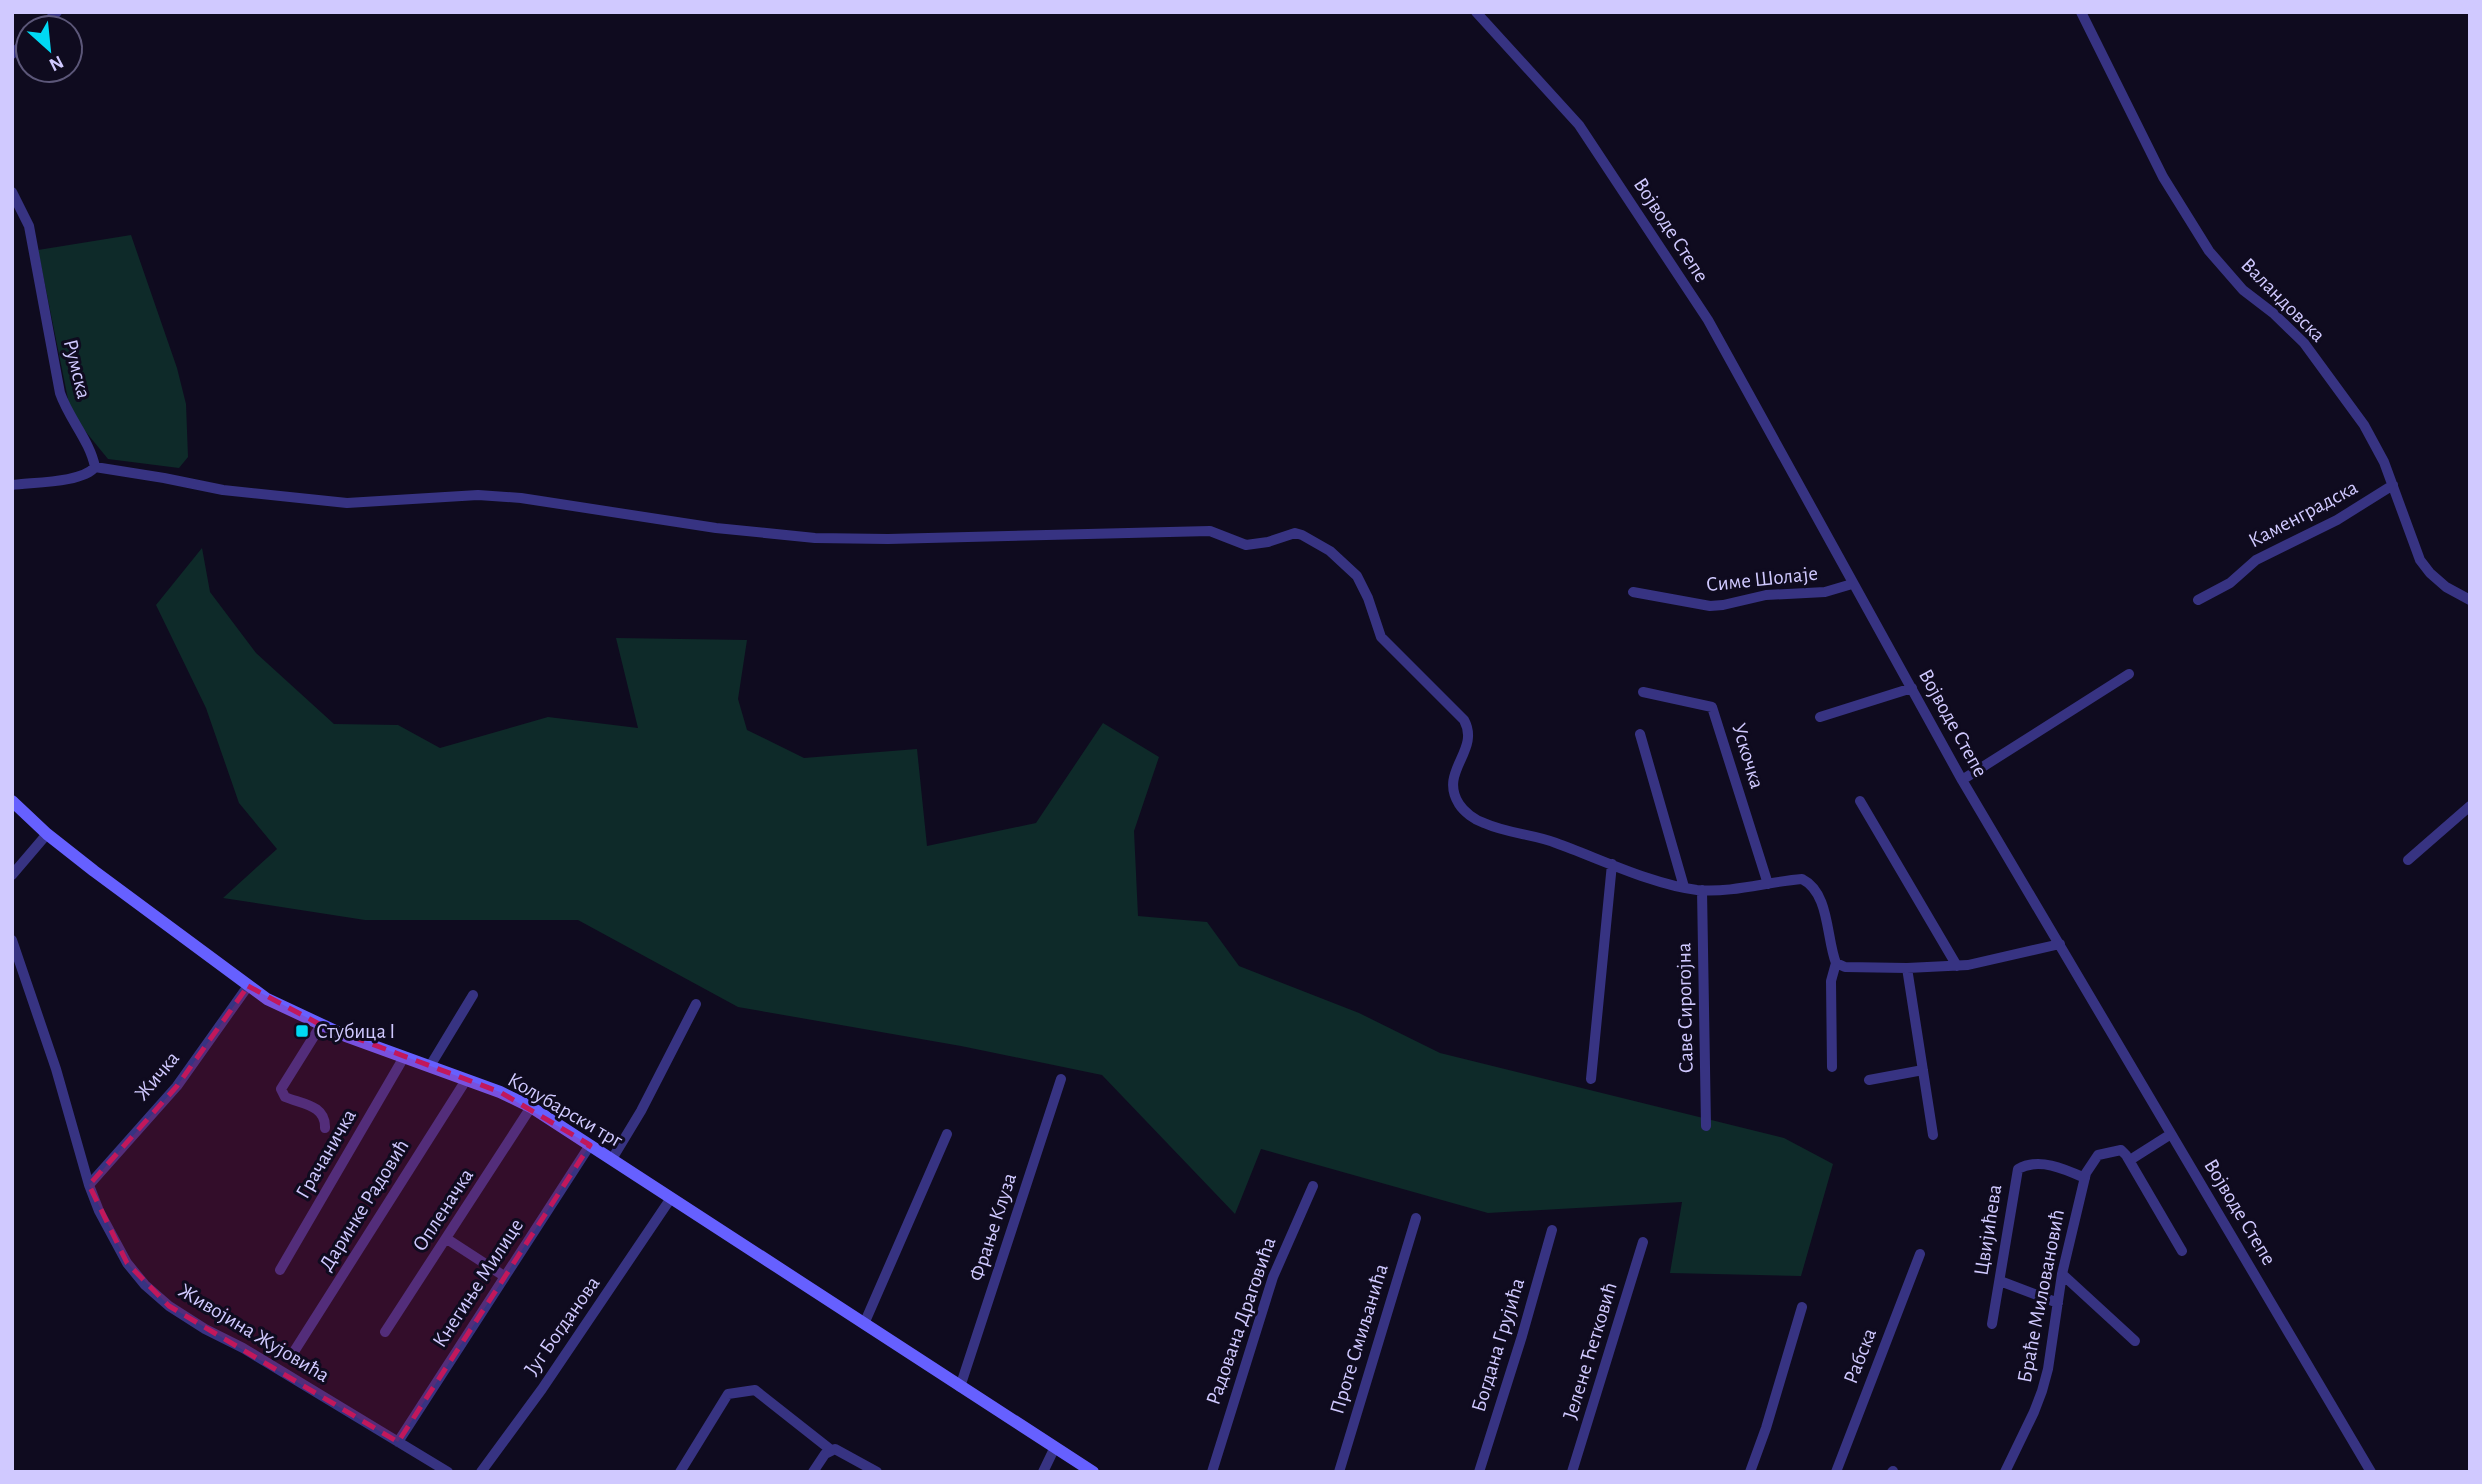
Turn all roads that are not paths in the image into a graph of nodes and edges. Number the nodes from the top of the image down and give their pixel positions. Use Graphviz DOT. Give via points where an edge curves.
graph roads {
  1 [pos="1476,12"];
  2 [pos="2081,12"];
  3 [pos="12,192"];
  4 [pos="95,467"];
  5 [pos="12,485"];
  6 [pos="2393,485"];
  7 [pos="1852,584"];
  8 [pos="1633,592"];
  9 [pos="2468,597"];
  10 [pos="2199,600"];
  11 [pos="2129,674"];
  12 [pos="1912,688"];
  13 [pos="1643,692"];
  14 [pos="1820,717"];
  15 [pos="1640,734"];
  16 [pos="1962,780"];
  17 [pos="1860,801"];
  18 [pos="12,802"];
  19 [pos="2470,806"];
  20 [pos="47,834"];
  21 [pos="2408,860"];
  22 [pos="1612,864"];
  23 [pos="12,875"];
  24 [pos="1768,884"];
  25 [pos="1684,887"];
  26 [pos="1702,890"];
  27 [pos="12,940"];
  28 [pos="2060,944"];
  29 [pos="1836,963"];
  30 [pos="1957,966"];
  31 [pos="1907,968"];
  32 [pos="248,986"];
  33 [pos="472,995"];
  34 [pos="696,1003"];
  35 [pos="321,1025"];
  36 [pos="404,1057"];
  37 [pos="430,1066"];
  38 [pos="1832,1067"];
  39 [pos="1923,1070"];
  40 [pos="1061,1079"];
  41 [pos="1591,1079"];
  42 [pos="466,1080"];
  43 [pos="1869,1080"];
  44 [pos="531,1107"];
  45 [pos="1706,1126"];
  46 [pos="325,1128"];
  47 [pos="947,1134"];
  48 [pos="2171,1134"];
  49 [pos="1933,1135"];
  50 [pos="590,1145"];
  51 [pos="2128,1157"];
  52 [pos="612,1159"];
  53 [pos="2085,1178"];
  54 [pos="89,1185"];
  55 [pos="1313,1186"];
  56 [pos="671,1198"];
  57 [pos="1416,1218"];
  58 [pos="1552,1230"];
  59 [pos="447,1239"];
  60 [pos="1643,1242"];
  61 [pos="2182,1251"];
  62 [pos="1920,1254"];
  63 [pos="280,1270"];
  64 [pos="2062,1274"];
  65 [pos="504,1276"];
  66 [pos="2000,1281"];
  67 [pos="2058,1303"];
  68 [pos="1802,1307"];
  69 [pos="864,1324"];
  70 [pos="1993,1324"];
  71 [pos="385,1332"];
  72 [pos="2135,1341"];
  73 [pos="295,1350"];
  74 [pos="960,1387"];
  75 [pos="398,1442"];
  76 [pos="1055,1447"];
  77 [pos="831,1450"];
  78 [pos="448,1472"];
  79 [pos="481,1472"];
  80 [pos="680,1472"];
  81 [pos="813,1472"];
  82 [pos="877,1472"];
  83 [pos="1043,1472"];
  84 [pos="1093,1472"];
  85 [pos="1212,1472"];
  86 [pos="1339,1472"];
  87 [pos="1479,1472"];
  88 [pos="1572,1472"];
  89 [pos="1750,1472"];
  90 [pos="1836,1472"];
  91 [pos="2005,1472"];
  92 [pos="2371,1472"];
  1 -- 7 [label="street, Војводе Степе" via="1579,125 1708,320"];
  2 -- 6 [label="street, Валандовска" via="2163,177 2209,251 2243,289 2304,343 2376,444"];
  3 -- 4 [label="street, Румска" via="29,226 60,393"];
  4 -- 5 [label="street" via="76,478"];
  4 -- 22 [label="street" via="223,490 347,503 478,495 521,498 815,538 1210,531 1246,545 1302,535 1330,551 1357,576 1381,637 1464,720 1469,739 1452,789 1461,809 1515,835 1552,841"];
  6 -- 9 [label="street, Валандовска" via="2420,560 2446,587"];
  6 -- 10 [label="street, Каменградска" via="2337,520 2256,560 2230,583"];
  7 -- 8 [label="street, Симе Шолаје" via="1825,592 1766,595 1710,606"];
  7 -- 12 [label="street, Војводе Степе"];
  11 -- 16 [label="street"];
  12 -- 14 [label="street"];
  12 -- 16 [label="street, Војводе Степе"];
  13 -- 24 [label="street, Ускочка" via="1712,707"];
  15 -- 25 [label="street"];
  16 -- 28 [label="street, Војводе Степе"];
  17 -- 30 [label="street"];
  18 -- 20 [label="street, Колубарски трг"];
  19 -- 21 [label="street"];
  20 -- 23 [label="street"];
  20 -- 32 [label="street, Колубарски трг"];
  22 -- 25 [label="street"];
  22 -- 41 [label="street"];
  24 -- 26 [label="street"];
  24 -- 29 [label="street" via="1808,882 1821,902"];
  25 -- 26 [label="street"];
  26 -- 45 [label="street, Саве Сирогојна"];
  27 -- 54 [label="street, Живојина Жујовића" via="60,1079"];
  28 -- 30 [label="street"];
  28 -- 48 [label="street, Војводе Степе"];
  29 -- 31 [label="street" via="1849,968"];
  29 -- 38 [label="street" via="1831,981"];
  30 -- 31 [label="street"];
  31 -- 39 [label="street"];
  32 -- 35 [label="street, Колубарски трг"];
  32 -- 54 [label="street, Жичка" via="177,1086"];
  33 -- 37 [label="street"];
  34 -- 52 [label="street"];
  35 -- 36 [label="street, Колубарски трг"];
  35 -- 46 [label="street" via="281,1089 285,1097 319,1111"];
  36 -- 37 [label="street, Колубарски трг"];
  36 -- 63 [label="street, Грачаничка"];
  37 -- 42 [label="street, Колубарски трг"];
  39 -- 43 [label="street"];
  39 -- 49 [label="street"];
  40 -- 74 [label="street, Фрање Клуза"];
  42 -- 44 [label="street, Колубарски трг"];
  42 -- 73 [label="street, Даринке Радовић"];
  44 -- 50 [label="street, Колубарски трг"];
  44 -- 59 [label="street, Опленачка"];
  47 -- 69 [label="street"];
  48 -- 51 [label="street"];
  48 -- 92 [label="street, Војводе Степе"];
  50 -- 52 [label="street, Колубарски трг"];
  50 -- 65 [label="street, Кнегиње Милице"];
  51 -- 53 [label="street, Браће Миловановић" via="2121,1150 2098,1155"];
  51 -- 61 [label="street"];
  52 -- 56 [label="street, Колубарски трг"];
  53 -- 64 [label="street, Браће Миловановић"];
  53 -- 66 [label="street, Цвијићева" via="2036,1164 2018,1170"];
  54 -- 75 [label="street, Живојина Жујовића" via="127,1263 169,1307"];
  55 -- 85 [label="street, Радована Драговића" via="1273,1277"];
  56 -- 69 [label="street, Колубарски трг"];
  56 -- 79 [label="street, Југ Богданова"];
  57 -- 86 [label="street, Проте Смиљанића"];
  58 -- 87 [label="street, Богдана Грујића"];
  59 -- 65 [label="street"];
  59 -- 71 [label="street, Опленачка"];
  60 -- 88 [label="street, Јелене Ћетковић"];
  62 -- 90 [label="street, Рабска"];
  64 -- 67 [label="street, Браће Миловановић"];
  64 -- 72 [label="street"];
  65 -- 75 [label="street, Кнегиње Милице"];
  66 -- 67 [label="street"];
  66 -- 70 [label="street, Цвијићева"];
  67 -- 91 [label="street, Браће Миловановић" via="2042,1391"];
  68 -- 89 [label="street"];
  69 -- 74 [label="street, Колубарски трг"];
  74 -- 76 [label="street, Колубарски трг"];
  75 -- 78 [label="street, Живојина Жујовића"];
  76 -- 83 [label="street"];
  76 -- 84 [label="street, Колубарски трг"];
  77 -- 80 [label="street" via="755,1390 728,1394"];
  77 -- 81 [label="street"];
  77 -- 82 [label="street" via="840,1450"];
}
